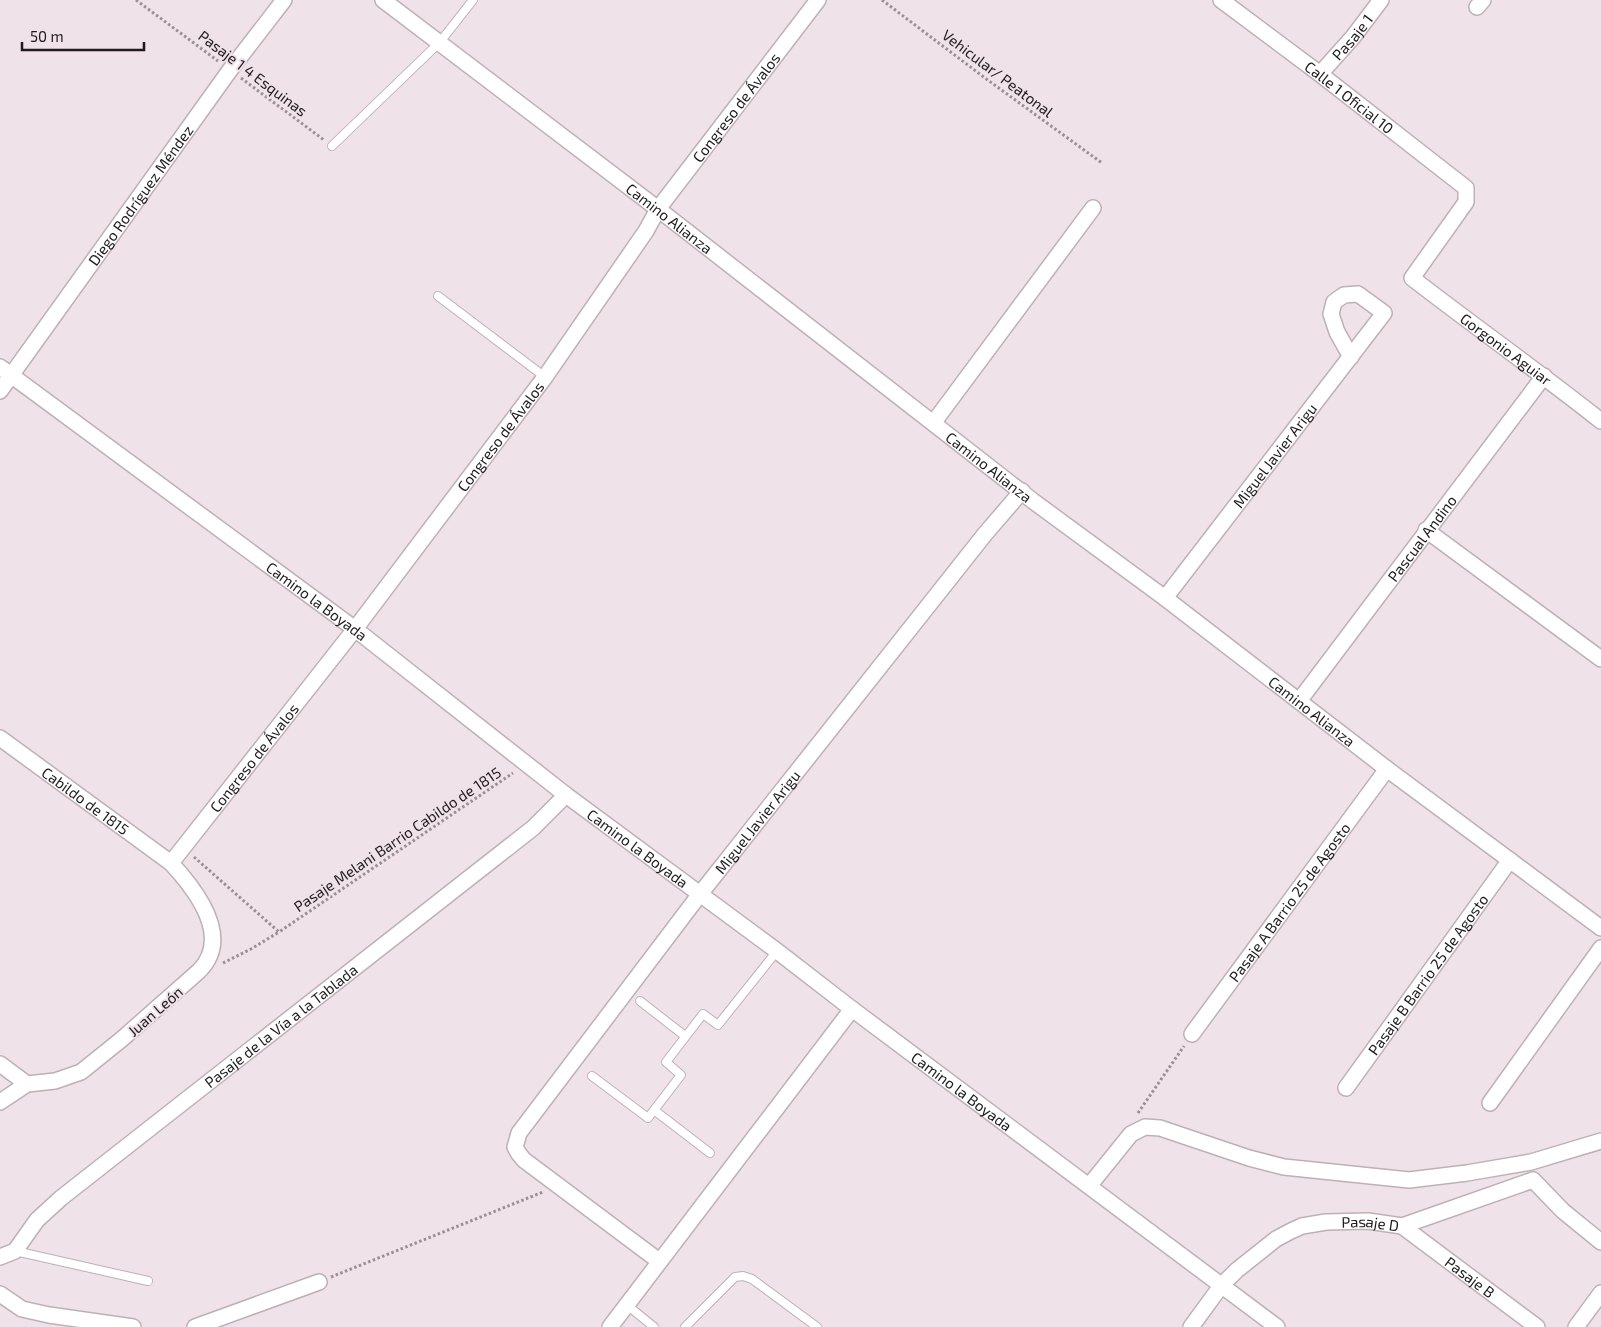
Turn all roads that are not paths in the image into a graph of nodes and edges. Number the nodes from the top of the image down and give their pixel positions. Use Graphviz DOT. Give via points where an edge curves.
graph roads {
  1 [pos="284,0"];
  2 [pos="383,0"];
  3 [pos="473,0"];
  4 [pos="818,0"];
  5 [pos="1221,0"];
  6 [pos="1381,0"];
  7 [pos="440,42"];
  8 [pos="1320,74"];
  9 [pos="332,146"];
  10 [pos="1093,208"];
  11 [pos="658,209"];
  12 [pos="1412,278"];
  13 [pos="438,296"];
  14 [pos="1351,357"];
  15 [pos="6,372"];
  16 [pos="1544,376"];
  17 [pos="545,377"];
  18 [pos="0,391"];
  19 [pos="1601,421"];
  20 [pos="934,422"];
  21 [pos="1022,491"];
  22 [pos="1426,530"];
  23 [pos="1165,598"];
  24 [pos="355,629"];
  25 [pos="1601,659"];
  26 [pos="1299,701"];
  27 [pos="0,738"];
  28 [pos="1387,770"];
  29 [pos="566,794"];
  30 [pos="1510,860"];
  31 [pos="171,863"];
  32 [pos="700,894"];
  33 [pos="1601,928"];
  34 [pos="1601,948"];
  35 [pos="778,951"];
  36 [pos="640,1001"];
  37 [pos="852,1009"];
  38 [pos="1192,1034"];
  39 [pos="685,1036"];
  40 [pos="0,1064"];
  41 [pos="592,1076"];
  42 [pos="28,1084"];
  43 [pos="1346,1088"];
  44 [pos="0,1102"];
  45 [pos="1490,1103"];
  46 [pos="654,1110"];
  47 [pos="1601,1141"];
  48 [pos="710,1153"];
  49 [pos="1531,1162"];
  50 [pos="1533,1180"];
  51 [pos="1089,1186"];
  52 [pos="1402,1226"];
  53 [pos="1601,1242"];
  54 [pos="15,1251"];
  55 [pos="0,1257"];
  56 [pos="659,1261"];
  57 [pos="148,1281"];
  58 [pos="319,1282"];
  59 [pos="1221,1286"];
  60 [pos="1601,1293"];
  61 [pos="0,1294"];
  62 [pos="627,1305"];
  63 [pos="133,1327"];
  64 [pos="195,1327"];
  65 [pos="610,1327"];
  66 [pos="654,1327"];
  67 [pos="685,1327"];
  68 [pos="817,1327"];
  69 [pos="1191,1327"];
  70 [pos="1277,1327"];
  71 [pos="1537,1327"];
  72 [pos="1576,1327"];
  1 -- 15 [label="street, Diego Rodríguez Méndez"];
  2 -- 7 [label="street, Camino Alianza"];
  3 -- 7 [label="lane"];
  4 -- 11 [label="street, Congreso de Ávalos"];
  5 -- 8 [label="street, Calle 1 Oficial 10"];
  6 -- 8 [label="street, Pasaje 1"];
  7 -- 9 [label="lane"];
  7 -- 11 [label="street, Camino Alianza"];
  8 -- 12 [label="street, Calle 1 Oficial 10" via="1466,188 1466,202"];
  10 -- 20 [label="street"];
  11 -- 17 [label="street, Congreso de Ávalos"];
  11 -- 20 [label="street, Camino Alianza"];
  12 -- 16 [label="street, Gorgonio Aguiar"];
  13 -- 17 [label="lane"];
  14 -- 14 [label="street, Miguel Javier Arigu" via="1336,332 1331,314 1334,302 1344,295 1358,294 1384,313"];
  14 -- 23 [label="street, Miguel Javier Arigu"];
  15 -- 18 [label="street, Diego Rodríguez Méndez"];
  15 -- 24 [label="street, Camino la Boyada"];
  16 -- 19 [label="street, Gorgonio Aguiar"];
  16 -- 22 [label="street, Pascual Andino"];
  17 -- 24 [label="street, Congreso de Ávalos"];
  20 -- 21 [label="street, Camino Alianza"];
  21 -- 23 [label="street, Camino Alianza"];
  21 -- 32 [label="street, Miguel Javier Arigu"];
  22 -- 25 [label="street"];
  22 -- 26 [label="street, Pascual Andino"];
  23 -- 26 [label="street, Camino Alianza"];
  24 -- 29 [label="street, Camino la Boyada"];
  24 -- 31 [label="street, Congreso de Ávalos"];
  26 -- 28 [label="street, Camino Alianza"];
  27 -- 31 [label="street, Cabildo de 1815"];
  28 -- 30 [label="street, Camino Alianza"];
  28 -- 38 [label="street, Pasaje A Barrio 25 de Agosto"];
  29 -- 32 [label="street, Camino la Boyada"];
  29 -- 54 [label="street, Pasaje de la Vía a la Tablada" via="533,828 61,1198 37,1220"];
  30 -- 33 [label="street, Camino Alianza"];
  30 -- 43 [label="street, Pasaje B Barrio 25 de Agosto"];
  31 -- 42 [label="street, Juan León" via="193,889 209,917 212,949 207,964 81,1072 55,1081"];
  32 -- 35 [label="street, Camino la Boyada"];
  32 -- 56 [label="street, Miguel Javier Arigu" via="519,1133 515,1147 524,1160"];
  34 -- 45 [label="street"];
  35 -- 37 [label="street, Camino la Boyada"];
  35 -- 39 [label="lane" via="718,1025 703,1014"];
  36 -- 39 [label="lane"];
  37 -- 51 [label="street, Camino la Boyada"];
  37 -- 56 [label="street"];
  39 -- 46 [label="lane" via="666,1062 681,1074"];
  40 -- 42 [label="street"];
  41 -- 46 [label="lane" via="648,1118"];
  42 -- 44 [label="street, Juan León"];
  46 -- 48 [label="lane"];
  47 -- 49 [label="street"];
  49 -- 50 [label="street"];
  49 -- 51 [label="street" via="1409,1180 1284,1166 1160,1128 1145,1127 1132,1134"];
  50 -- 52 [label="street, Pasaje D"];
  50 -- 53 [label="street" via="1563,1211"];
  51 -- 59 [label="street, Camino la Boyada"];
  52 -- 59 [label="street, Pasaje D" via="1368,1221 1302,1226 1276,1239"];
  52 -- 71 [label="street, Pasaje B"];
  54 -- 55 [label="street"];
  54 -- 57 [label="lane"];
  56 -- 62 [label="street"];
  58 -- 64 [label="street"];
  59 -- 69 [label="street, Pasaje D"];
  59 -- 70 [label="street, Camino la Boyada"];
  60 -- 72 [label="street"];
  61 -- 63 [label="street" via="22,1309"];
  62 -- 65 [label="street"];
  62 -- 66 [label="lane"];
  67 -- 68 [label="lane" via="735,1277 743,1276 752,1279"];
}
